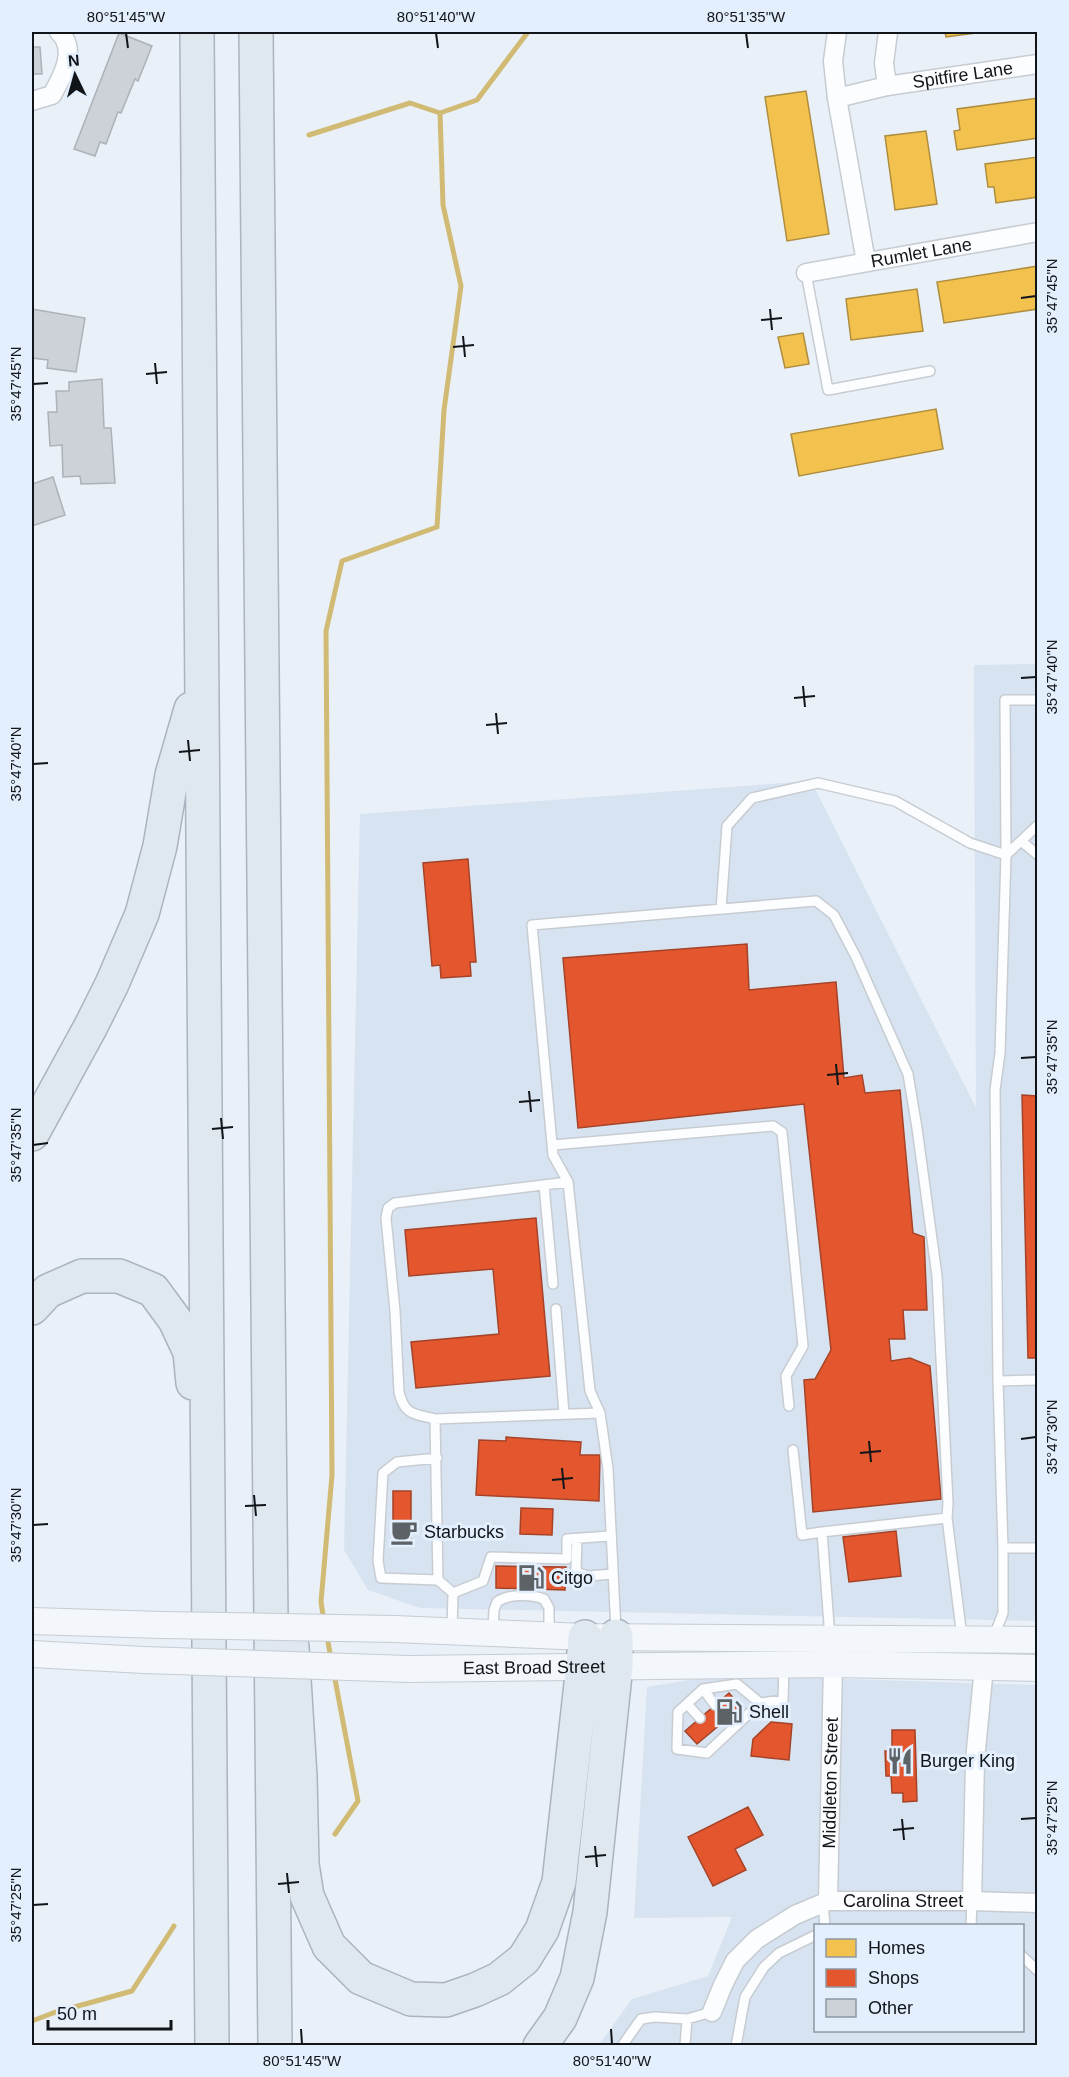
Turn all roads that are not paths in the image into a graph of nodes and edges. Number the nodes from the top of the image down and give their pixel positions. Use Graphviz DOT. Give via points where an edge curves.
graph roads {
  1 [pos="59,32"];
  2 [pos="196,32"];
  3 [pos="256,32"];
  4 [pos="837,32"];
  5 [pos="888,32"];
  6 [pos="1038,64"];
  7 [pos="886,86"];
  8 [pos="837,98"];
  9 [pos="32,101"];
  10 [pos="1038,232"];
  11 [pos="867,262"];
  12 [pos="806,273"];
  13 [pos="930,371"];
  14 [pos="201,675"];
  15 [pos="1038,700"];
  16 [pos="1038,825"];
  17 [pos="1021,841"];
  18 [pos="1006,855"];
  19 [pos="1038,855"];
  20 [pos="721,909"];
  21 [pos="32,1134"];
  22 [pos="553,1145"];
  23 [pos="568,1182"];
  24 [pos="544,1185"];
  25 [pos="267,1275"];
  26 [pos="553,1284"];
  27 [pos="32,1308"];
  28 [pos="556,1309"];
  29 [pos="1038,1380"];
  30 [pos="998,1381"];
  31 [pos="789,1406"];
  32 [pos="600,1413"];
  33 [pos="564,1414"];
  34 [pos="435,1419"];
  35 [pos="793,1450"];
  36 [pos="436,1458"];
  37 [pos="947,1518"];
  38 [pos="822,1532"];
  39 [pos="610,1536"];
  40 [pos="577,1539"];
  41 [pos="1003,1548"];
  42 [pos="1038,1548"];
  43 [pos="612,1575"];
  44 [pos="438,1580"];
  45 [pos="453,1593"];
  46 [pos="32,1621"];
  47 [pos="452,1632"];
  48 [pos="493,1633"];
  49 [pos="549,1636"];
  50 [pos="830,1638"];
  51 [pos="963,1639"];
  52 [pos="993,1639"];
  53 [pos="1038,1640"];
  54 [pos="600,1651"];
  55 [pos="32,1654"];
  56 [pos="784,1664"];
  57 [pos="832,1664"];
  58 [pos="984,1667"];
  59 [pos="1038,1668"];
  60 [pos="704,1689"];
  61 [pos="760,1703"];
  62 [pos="687,1704"];
  63 [pos="715,1705"];
  64 [pos="700,1718"];
  65 [pos="726,1719"];
  66 [pos="734,1727"];
  67 [pos="711,1732"];
  68 [pos="210,1736"];
  69 [pos="719,1741"];
  70 [pos="972,1901"];
  71 [pos="826,1902"];
  72 [pos="1038,1903"];
  73 [pos="825,1924"];
  74 [pos="971,1924"];
  75 [pos="814,1936"];
  76 [pos="1024,1957"];
  77 [pos="1038,1971"];
  78 [pos="712,2012"];
  79 [pos="687,2019"];
  80 [pos="212,2046"];
  81 [pos="275,2046"];
  82 [pos="540,2046"];
  83 [pos="622,2046"];
  84 [pos="685,2046"];
  85 [pos="736,2046"];
  1 -- 9 [label="street" via="69,55 63,76 52,95"];
  2 -- 14 [label="highway"];
  3 -- 25 [label="highway"];
  4 -- 8 [label="street"];
  5 -- 7 [label="street"];
  6 -- 7 [label="street, Spitfire Lane"];
  7 -- 8 [label="street, Spitfire Lane"];
  8 -- 11 [label="street"];
  10 -- 11 [label="street, Rumlet Lane"];
  11 -- 12 [label="street, Rumlet Lane"];
  12 -- 13 [label="lane" via="828,390"];
  14 -- 21 [label="highway" via="172,775 160,846 142,914 92,1026"];
  14 -- 68 [label="highway"];
  15 -- 18 [label="lane" via="1005,700"];
  16 -- 17 [label="lane"];
  17 -- 18 [label="lane"];
  17 -- 19 [label="lane"];
  18 -- 20 [label="lane" via="969,843 895,801 818,783 752,798 727,826"];
  18 -- 30 [label="lane" via="1000,1053 995,1090"];
  20 -- 22 [label="lane" via="532,925"];
  20 -- 37 [label="lane" via="816,901 834,915 908,1074 937,1276"];
  22 -- 23 [label="lane"];
  22 -- 31 [label="lane" via="772,1126 782,1132 803,1346 786,1376"];
  23 -- 24 [label="lane"];
  23 -- 32 [label="lane" via="590,1391"];
  24 -- 26 [label="lane"];
  24 -- 34 [label="lane" via="395,1203 388,1208 399,1392 407,1410"];
  25 -- 54 [label="highway" via="300,1776 302,1864 307,1896 329,1946 361,1978 411,1999 446,2000 499,1979 524,1959 542,1930 559,1882"];
  25 -- 81 [label="highway"];
  27 -- 68 [label="highway" via="48,1291 82,1276 119,1276 153,1290 175,1320 190,1352"];
  28 -- 33 [label="lane"];
  29 -- 30 [label="lane"];
  30 -- 41 [label="lane"];
  32 -- 33 [label="lane"];
  32 -- 39 [label="lane" via="608,1469"];
  33 -- 34 [label="lane"];
  34 -- 36 [label="lane"];
  35 -- 38 [label="lane" via="802,1535"];
  36 -- 44 [label="lane"];
  36 -- 44 [label="lane" via="397,1462 383,1473 378,1561 381,1578"];
  37 -- 38 [label="lane"];
  37 -- 51 [label="lane"];
  38 -- 50 [label="lane"];
  39 -- 40 [label="lane"];
  39 -- 43 [label="lane"];
  40 -- 43 [label="lane" via="578,1573"];
  40 -- 45 [label="lane" via="567,1539 567,1559 491,1557 483,1581"];
  41 -- 42 [label="lane"];
  41 -- 52 [label="lane" via="1003,1613"];
  43 -- 54 [label="lane"];
  44 -- 45 [label="lane"];
  45 -- 47 [label="lane"];
  46 -- 47 [label="main road, East Broad Street, bridge"];
  47 -- 48 [label="main road, East Broad Street"];
  48 -- 49 [label="main road, East Broad Street"];
  48 -- 49 [label="lane" via="497,1602 509,1596 537,1597 544,1599 549,1608"];
  49 -- 54 [label="main road, East Broad Street"];
  50 -- 51 [label="main road, East Broad Street"];
  50 -- 54 [label="main road, East Broad Street"];
  51 -- 52 [label="main road, East Broad Street"];
  52 -- 53 [label="main road, East Broad Street"];
  52 -- 58 [label="main road"];
  54 -- 55 [label="main road, East Broad Street, bridge" via="408,1669"];
  54 -- 56 [label="main road, East Broad Street"];
  54 -- 82 [label="highway" via="591,1912 577,1978 560,2018"];
  56 -- 57 [label="main road, East Broad Street"];
  56 -- 61 [label="lane" via="783,1700"];
  57 -- 58 [label="main road, East Broad Street"];
  57 -- 71 [label="street, Middleton Street"];
  58 -- 59 [label="main road, East Broad Street"];
  58 -- 70 [label="street" via="975,1760"];
  60 -- 61 [label="lane" via="737,1684"];
  60 -- 62 [label="lane"];
  60 -- 63 [label="lane"];
  61 -- 66 [label="lane"];
  62 -- 64 [label="lane"];
  62 -- 69 [label="lane" via="678,1712 677,1749 707,1753"];
  65 -- 66 [label="lane"];
  66 -- 69 [label="lane"];
  67 -- 69 [label="lane"];
  68 -- 80 [label="highway"];
  70 -- 71 [label="street, Carolina Street"];
  70 -- 72 [label="street, Carolina Street"];
  70 -- 74 [label="lane"];
  71 -- 73 [label="lane"];
  71 -- 78 [label="street, Carolina Street" via="795,1915 758,1939 735,1961"];
  75 -- 85 [label="lane" via="778,1953 764,1967 745,1997"];
  76 -- 77 [label="lane"];
  78 -- 79 [label="lane"];
  79 -- 83 [label="lane" via="641,2019"];
  79 -- 84 [label="lane"];
}
